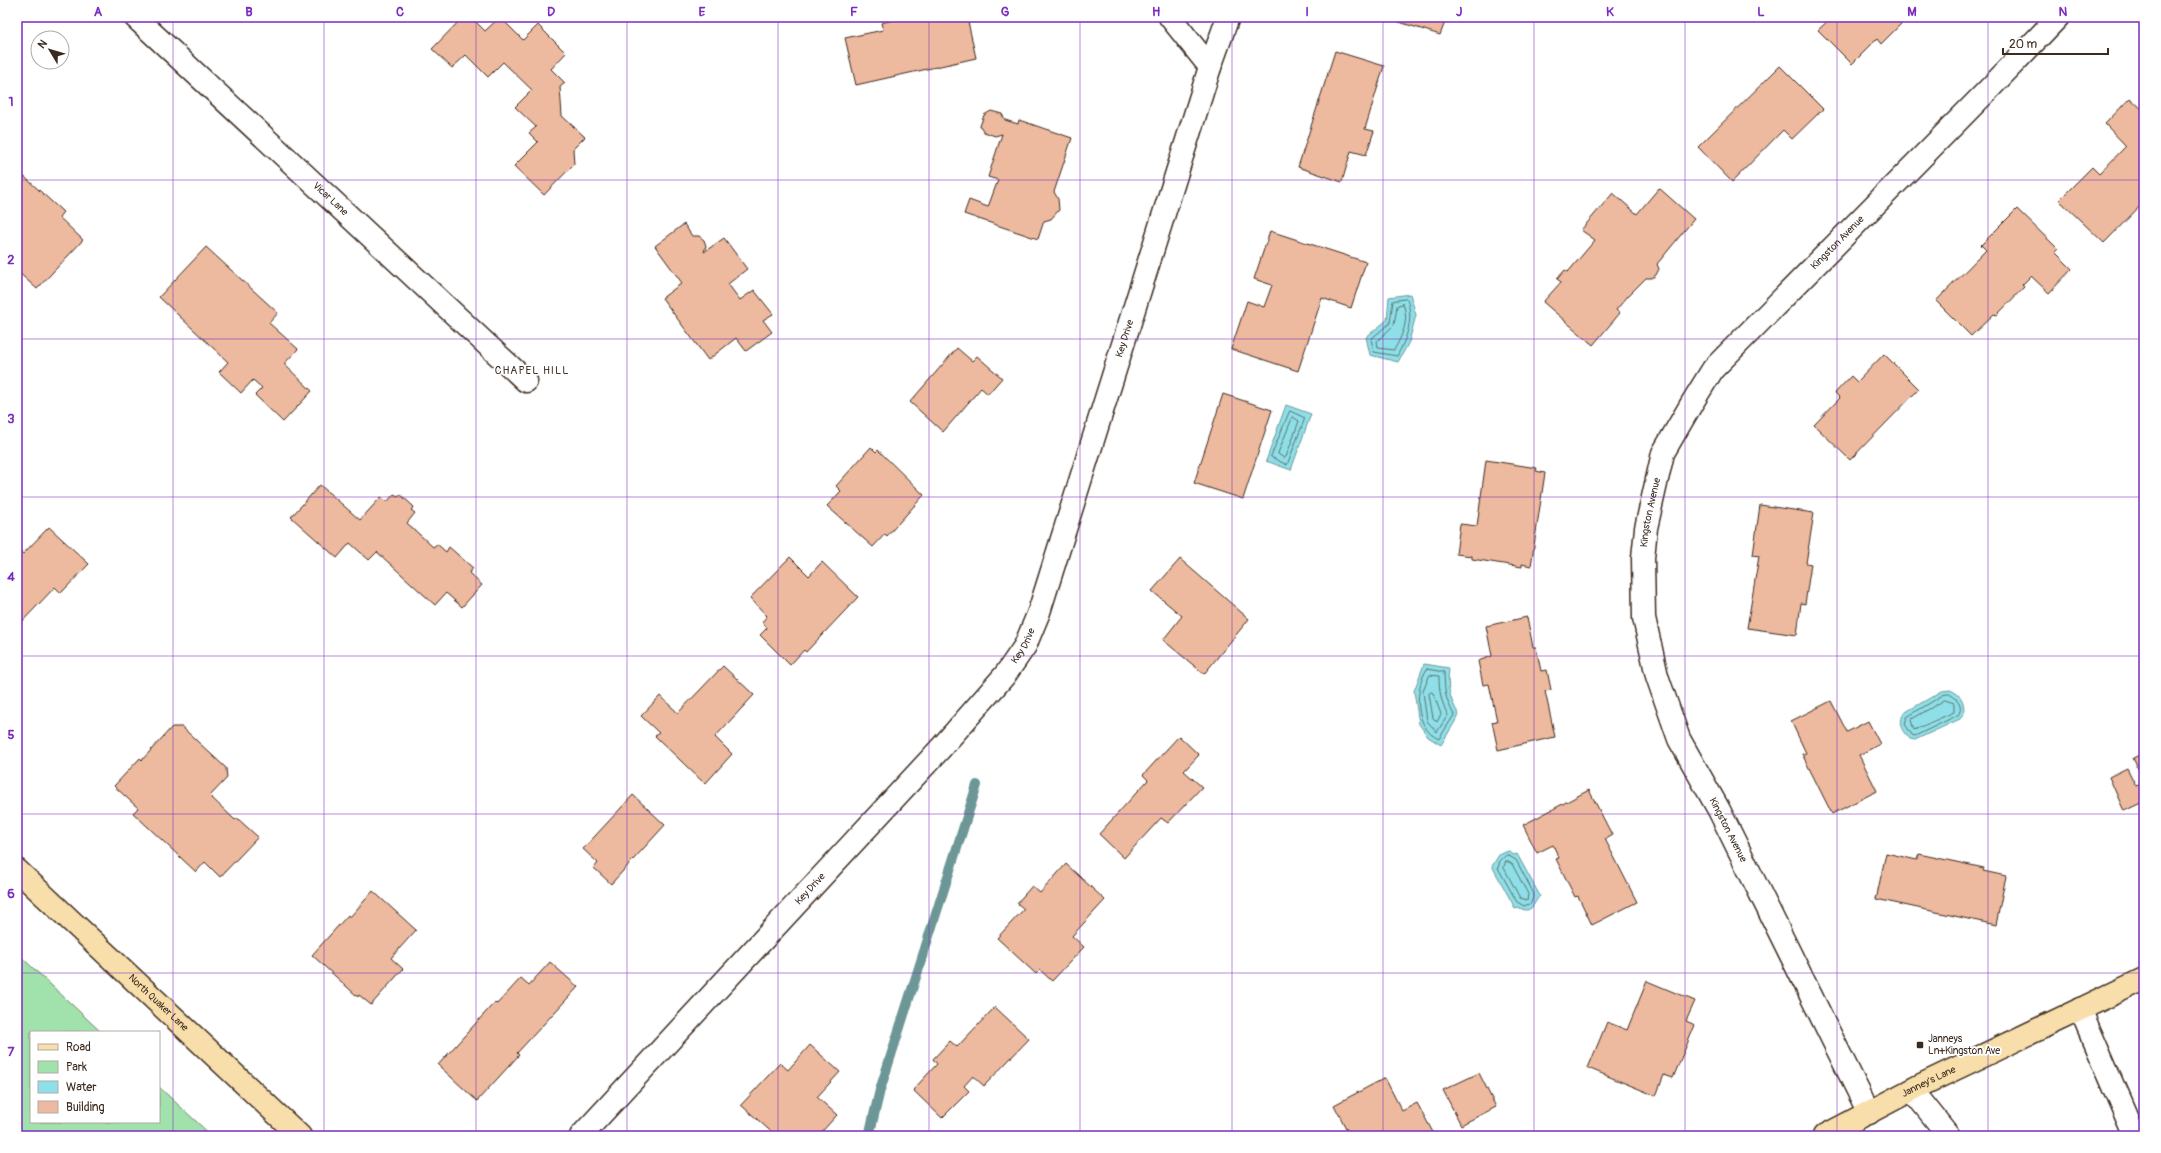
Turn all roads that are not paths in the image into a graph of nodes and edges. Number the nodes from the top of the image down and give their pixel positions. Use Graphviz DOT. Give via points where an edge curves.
graph roads {
  1 [pos="135,17"];
  2 [pos="1170,17"];
  3 [pos="1228,17"];
  4 [pos="2058,17"];
  5 [pos="1210,67"];
  6 [pos="526,381"];
  7 [pos="17,870"];
  8 [pos="2144,978"];
  9 [pos="2080,1009"];
  10 [pos="1912,1090"];
  11 [pos="1868,1113"];
  12 [pos="2133,1135"];
  13 [pos="300,1136"];
  14 [pos="581,1136"];
  15 [pos="1824,1136"];
  16 [pos="1949,1136"];
  1 -- 6 [label="street, Vicar Lane"];
  2 -- 5 [label="street"];
  3 -- 5 [label="street, Key Drive"];
  4 -- 11 [label="street, Kingston Avenue" via="1990,90 1713,369 1663,453 1646,528 1643,558 1644,618 1657,676 1679,739 1719,810"];
  5 -- 14 [label="street, Key Drive" via="1039,612 1025,646 1005,675 940,749"];
  7 -- 13 [label="main road, North Quaker Lane"];
  8 -- 9 [label="main road, Janney's Lane"];
  9 -- 10 [label="main road, Janney's Lane"];
  9 -- 12 [label="street"];
  10 -- 11 [label="main road, Janney's Lane"];
  10 -- 16 [label="street"];
  11 -- 15 [label="main road, Janney's Lane"];
}
